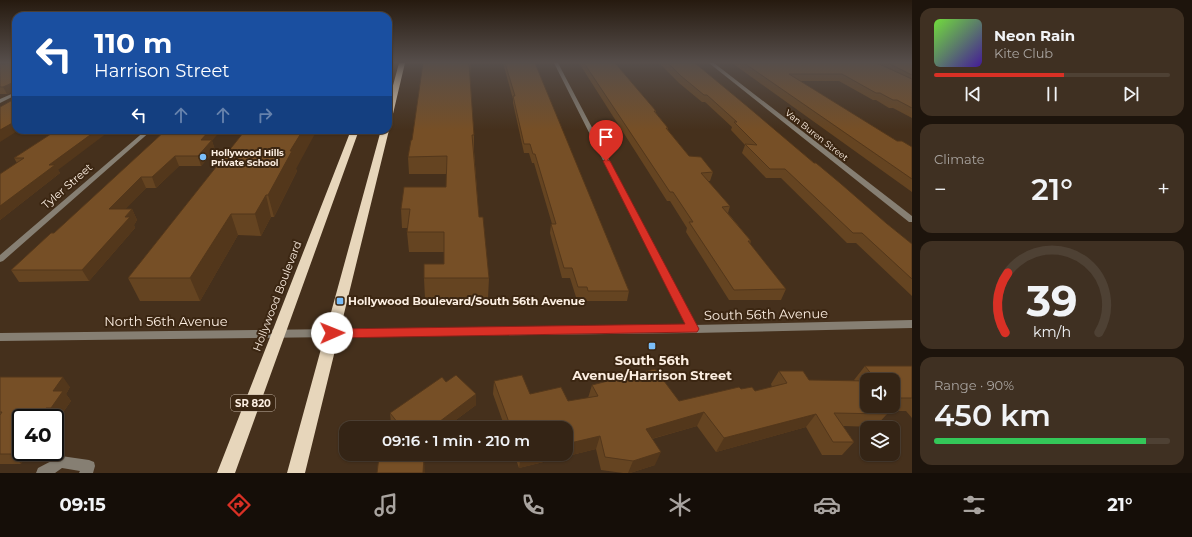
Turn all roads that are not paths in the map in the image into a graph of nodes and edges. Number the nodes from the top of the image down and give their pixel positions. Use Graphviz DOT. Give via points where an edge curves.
graph roads {
  1 [pos="396,85"];
  2 [pos="567,85"];
  3 [pos="739,85"];
  4 [pos="12,95"];
  5 [pos="0,101"];
  6 [pos="392,102"];
  7 [pos="144,134"];
  8 [pos="354,134"];
  9 [pos="384,134"];
  10 [pos="912,220"];
  11 [pos="0,259"];
  12 [pos="912,324"];
  13 [pos="693,329"];
  14 [pos="332,333"];
  15 [pos="279,334"];
  16 [pos="0,337"];
  17 [pos="43,473"];
  18 [pos="86,473"];
  19 [pos="226,473"];
  20 [pos="296,473"];
  1 -- 6 [label="highway"];
  2 -- 13 [label="street"];
  3 -- 10 [label="street, Van Buren Street"];
  4 -- 5 [label="street"];
  7 -- 11 [label="street, Tyler Street"];
  8 -- 15 [label="highway, Hollywood Boulevard / SR 820"];
  9 -- 14 [label="highway"];
  12 -- 13 [label="street, South 56th Avenue"];
  13 -- 14 [label="street, South 56th Avenue"];
  14 -- 15 [label="street, North 56th Avenue"];
  14 -- 20 [label="highway"];
  15 -- 16 [label="street, North 56th Avenue"];
  15 -- 19 [label="highway, Hollywood Boulevard / SR 820"];
  17 -- 18 [label="street" via="62,462 89,466"];
}
